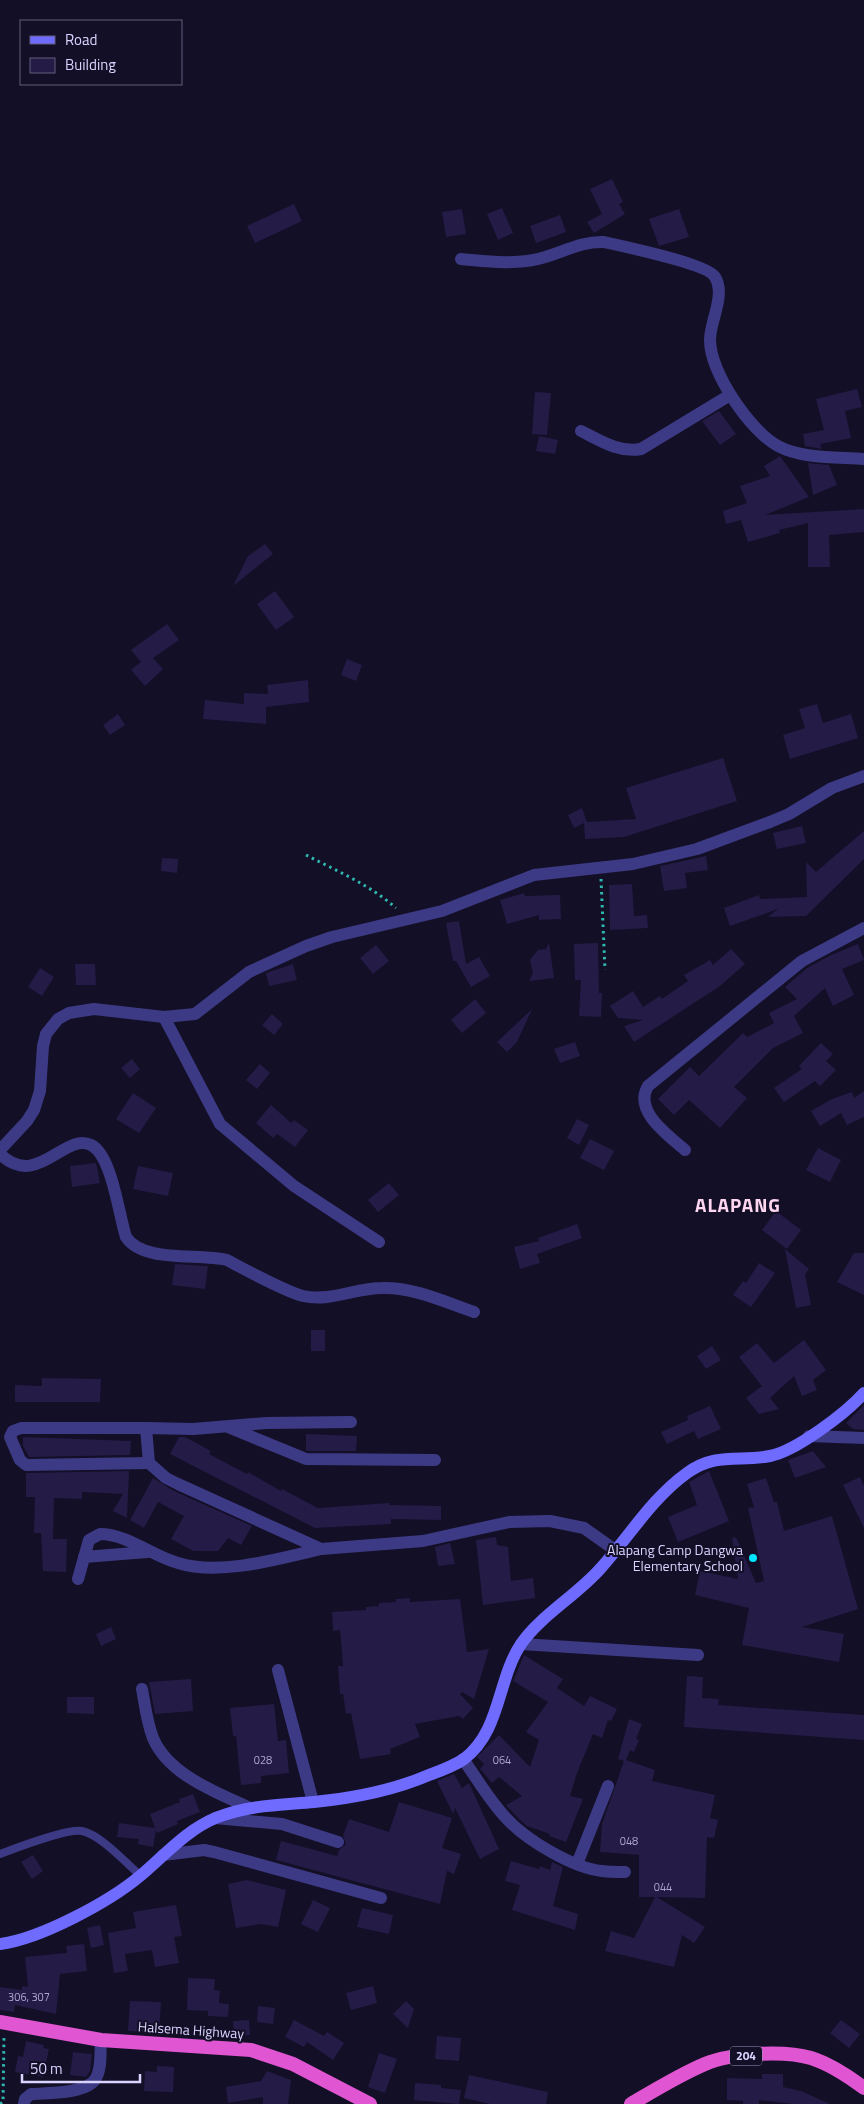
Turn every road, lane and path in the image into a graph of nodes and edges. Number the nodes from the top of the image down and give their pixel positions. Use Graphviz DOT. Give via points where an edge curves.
graph roads {
  1 [pos="460,259"];
  2 [pos="730,395"];
  3 [pos="581,431"];
  4 [pos="864,459"];
  5 [pos="864,776"];
  6 [pos="306,855"];
  7 [pos="600,869"];
  8 [pos="409,920"];
  9 [pos="864,928"];
  10 [pos="605,970"];
  11 [pos="164,1017"];
  12 [pos="684,1150"];
  13 [pos="0,1152"];
  14 [pos="379,1242"];
  15 [pos="474,1312"];
  16 [pos="864,1393"];
  17 [pos="350,1422"];
  18 [pos="226,1426"];
  19 [pos="146,1428"];
  20 [pos="809,1436"];
  21 [pos="864,1438"];
  22 [pos="435,1460"];
  23 [pos="149,1463"];
  24 [pos="321,1549"];
  25 [pos="615,1550"];
  26 [pos="147,1552"];
  27 [pos="84,1557"];
  28 [pos="78,1579"];
  29 [pos="521,1644"];
  30 [pos="698,1655"];
  31 [pos="278,1670"];
  32 [pos="142,1689"];
  33 [pos="463,1759"];
  34 [pos="608,1786"];
  35 [pos="313,1802"];
  36 [pos="248,1807"];
  37 [pos="215,1818"];
  38 [pos="338,1842"];
  39 [pos="0,1854"];
  40 [pos="163,1855"];
  41 [pos="577,1864"];
  42 [pos="625,1872"];
  43 [pos="140,1876"];
  44 [pos="381,1898"];
  45 [pos="0,1944"];
  46 [pos="2,2022"];
  47 [pos="101,2040"];
  48 [pos="864,2088"];
  49 [pos="0,2104"];
  50 [pos="24,2104"];
  51 [pos="370,2104"];
  52 [pos="631,2104"];
  1 -- 2 [label="street" via="496,262 537,259 593,241 702,266 715,276 717,283 711,348"];
  2 -- 3 [label="street" via="641,449 613,447"];
  2 -- 4 [label="street" via="764,435 778,446 808,454"];
  5 -- 7 [label="street" via="832,788 788,814 721,841 634,864"];
  6 -- 8 [label="path" via="384,898"];
  7 -- 8 [label="street" via="534,875 442,911"];
  7 -- 10 [label="path"];
  8 -- 11 [label="street" via="332,937 300,948 238,979 195,1014"];
  9 -- 12 [label="street" via="802,961 648,1086 644,1098 648,1112"];
  11 -- 13 [label="street" via="82,1009 58,1018 46,1034 40,1091 34,1110"];
  11 -- 14 [label="street" via="220,1124 294,1186"];
  13 -- 15 [label="street" via="8,1162 27,1166 74,1146 91,1145 96,1148 107,1167 126,1237 130,1244 144,1252 227,1260 302,1296 333,1298 393,1288 430,1296"];
  16 -- 20 [label="main road"];
  17 -- 18 [label="street"];
  18 -- 19 [label="street"];
  18 -- 22 [label="street" via="306,1459"];
  19 -- 23 [label="street"];
  19 -- 23 [label="street" via="20,1428 10,1437 20,1460 26,1465"];
  20 -- 21 [label="street"];
  20 -- 25 [label="main road" via="773,1456 716,1459 689,1472 647,1510"];
  23 -- 24 [label="street" via="178,1484"];
  24 -- 25 [label="street" via="423,1541 509,1522 550,1521 584,1528"];
  24 -- 26 [label="street" via="249,1564 206,1568 180,1564"];
  25 -- 29 [label="main road" via="579,1590"];
  26 -- 27 [label="street"];
  26 -- 27 [label="street" via="118,1537 100,1534 89,1540"];
  27 -- 28 [label="street"];
  29 -- 30 [label="street"];
  29 -- 33 [label="main road" via="508,1668 486,1733"];
  31 -- 35 [label="street"];
  32 -- 36 [label="street" via="153,1738 168,1760 177,1769"];
  33 -- 35 [label="main road" via="400,1788"];
  33 -- 41 [label="street" via="507,1819 548,1850"];
  34 -- 41 [label="street"];
  35 -- 36 [label="main road"];
  36 -- 37 [label="main road"];
  37 -- 38 [label="street" via="282,1824"];
  37 -- 40 [label="main road" via="195,1829"];
  39 -- 43 [label="lane" via="68,1832 81,1831 94,1836"];
  40 -- 43 [label="main road"];
  40 -- 44 [label="street" via="204,1850"];
  41 -- 42 [label="street" via="602,1871"];
  43 -- 45 [label="main road" via="99,1903 49,1929 18,1942"];
  46 -- 47 [label="highway, Halsema Highway"];
  46 -- 49 [label="path" via="3,2102"];
  47 -- 50 [label="street" via="98,2073 88,2087 30,2094 24,2099"];
  47 -- 51 [label="highway, Halsema Highway" via="250,2050 293,2064"];
  48 -- 52 [label="highway, 204" via="840,2071 811,2058 746,2056 705,2064"];
}
